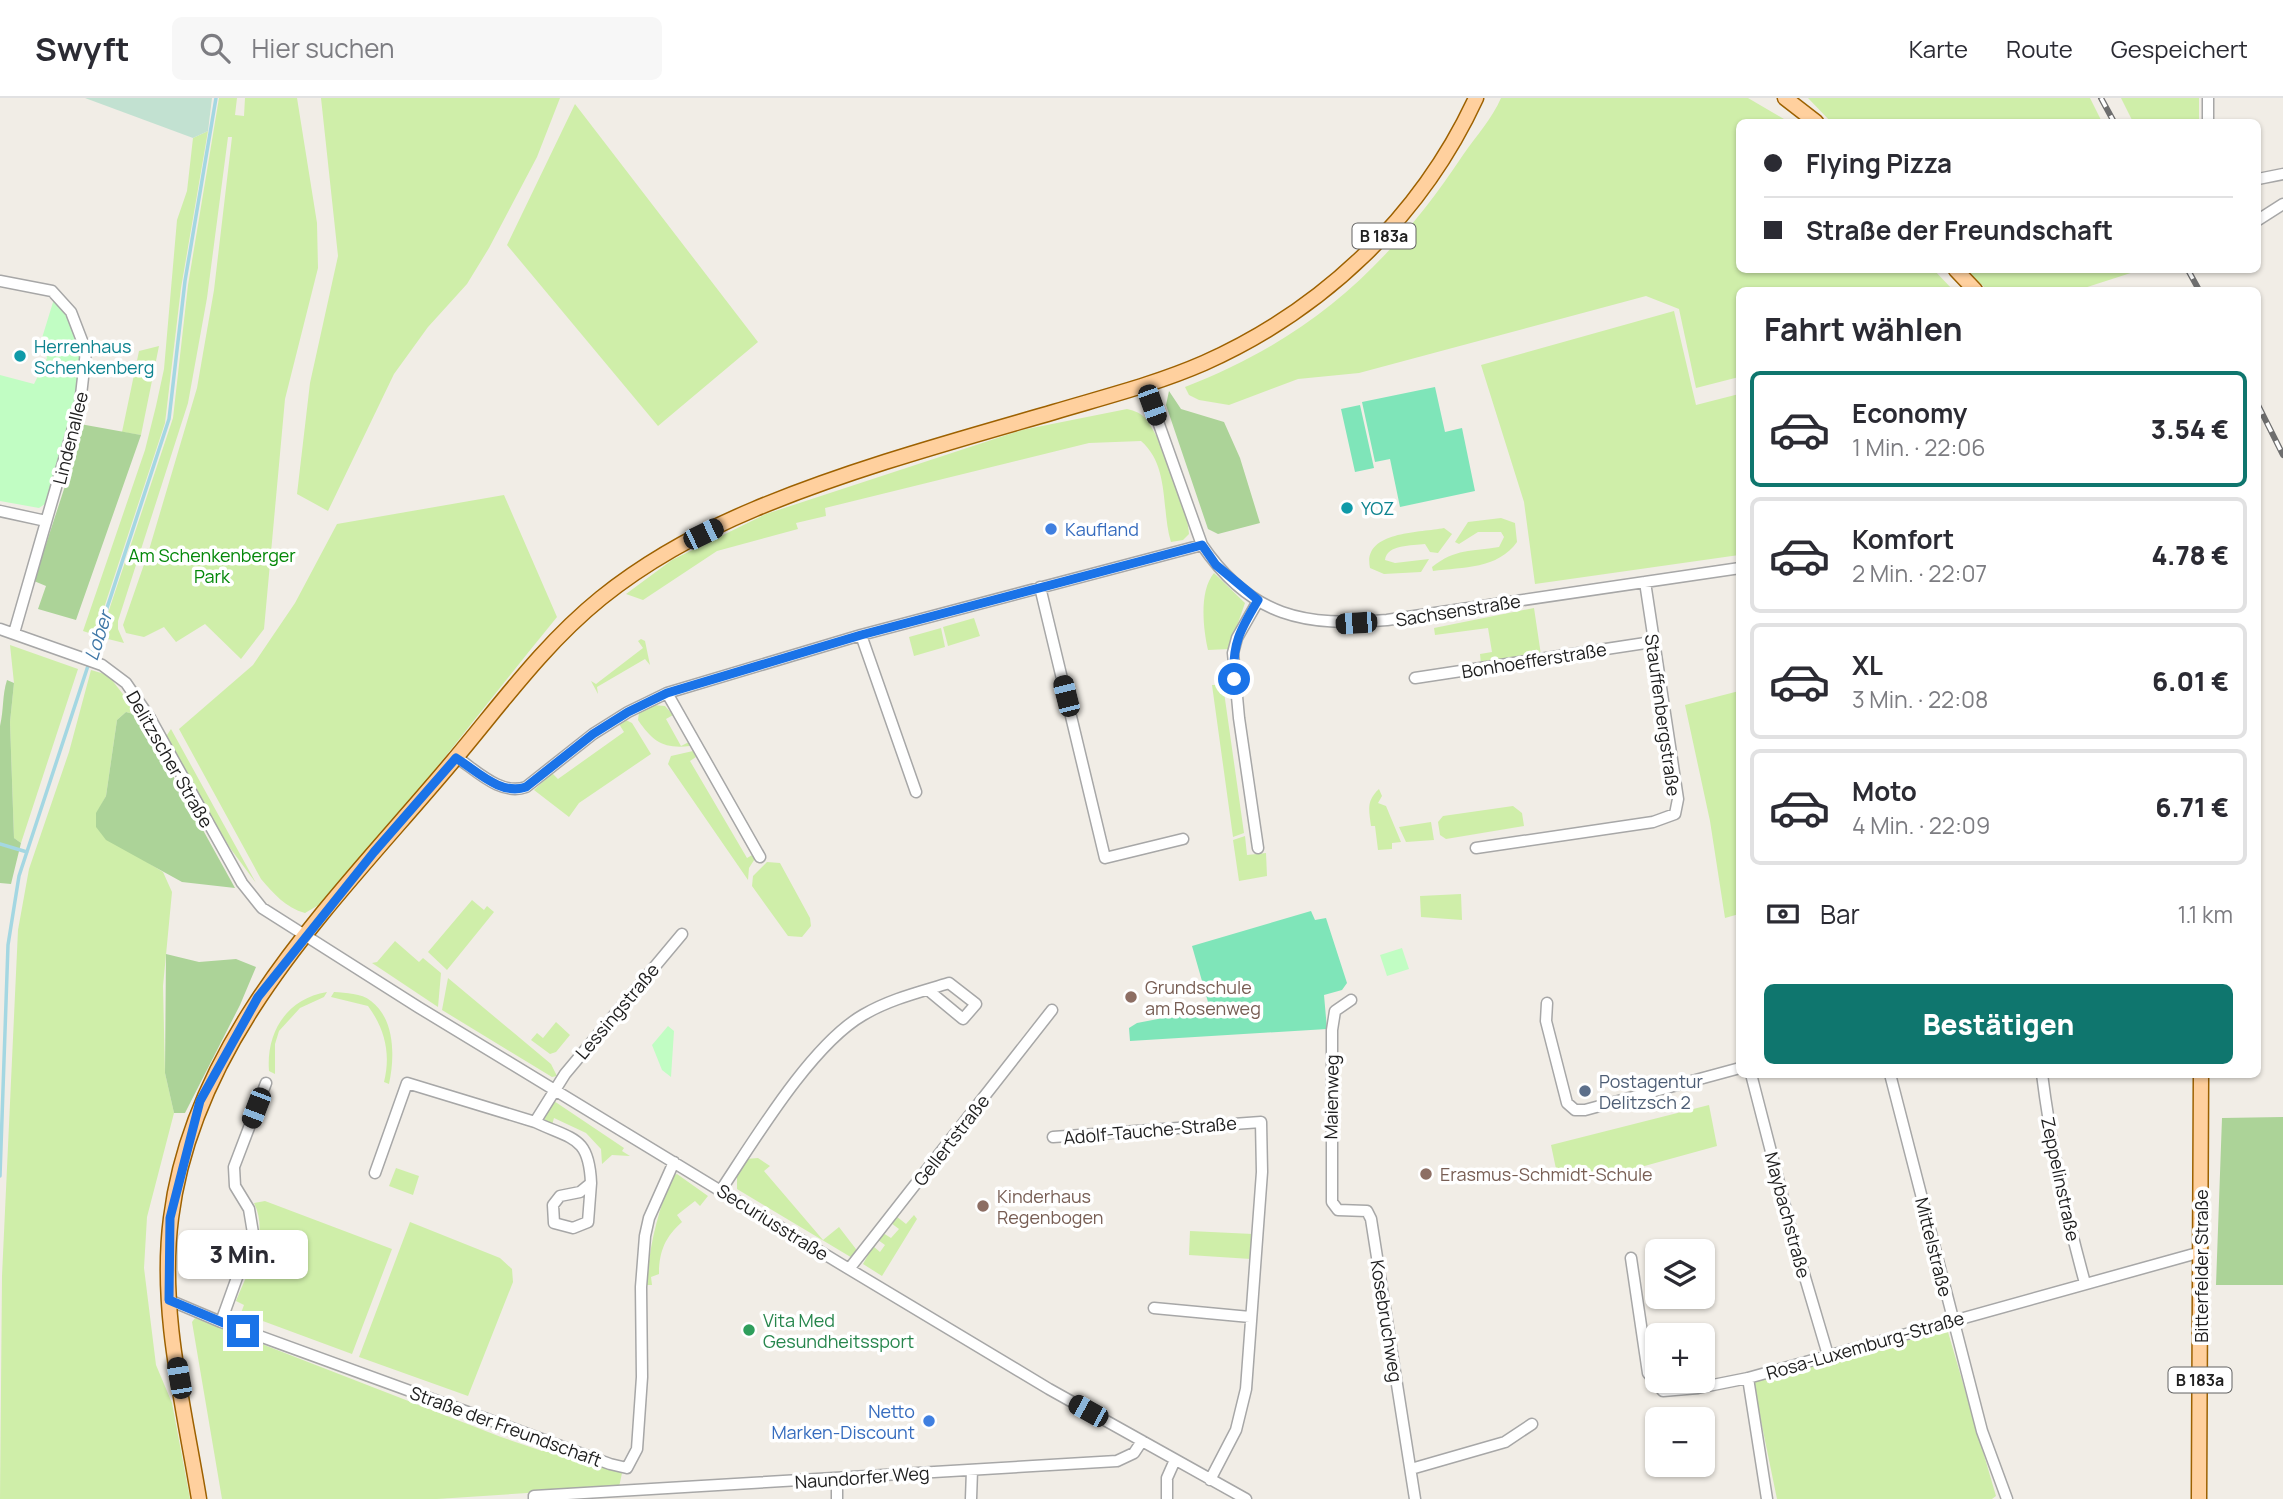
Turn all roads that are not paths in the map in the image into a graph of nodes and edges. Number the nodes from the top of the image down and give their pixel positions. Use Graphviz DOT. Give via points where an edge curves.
graph roads {
  1 [pos="1476,98"];
  2 [pos="1786,98"];
  3 [pos="2208,98"];
  4 [pos="1812,119"];
  5 [pos="2208,119"];
  6 [pos="2283,174"];
  7 [pos="2261,178"];
  8 [pos="2283,204"];
  9 [pos="2261,218"];
  10 [pos="1959,273"];
  11 [pos="0,281"];
  12 [pos="1972,287"];
  13 [pos="1145,385"];
  14 [pos="0,511"];
  15 [pos="46,521"];
  16 [pos="1202,545"];
  17 [pos="1736,569"];
  18 [pos="1645,582"];
  19 [pos="1040,587"];
  20 [pos="1258,600"];
  21 [pos="0,629"];
  22 [pos="14,633"];
  23 [pos="861,635"];
  24 [pos="1652,642"];
  25 [pos="1415,678"];
  26 [pos="667,693"];
  27 [pos="456,758"];
  28 [pos="916,792"];
  29 [pos="1183,839"];
  30 [pos="1258,848"];
  31 [pos="1476,848"];
  32 [pos="760,857"];
  33 [pos="682,934"];
  34 [pos="305,937"];
  35 [pos="928,990"];
  36 [pos="1350,1000"];
  37 [pos="1547,1003"];
  38 [pos="1052,1010"];
  39 [pos="1736,1070"];
  40 [pos="1752,1078"];
  41 [pos="1890,1078"];
  42 [pos="2042,1078"];
  43 [pos="2201,1078"];
  44 [pos="266,1083"];
  45 [pos="554,1090"];
  46 [pos="535,1122"];
  47 [pos="1053,1137"];
  48 [pos="674,1162"];
  49 [pos="375,1174"];
  50 [pos="591,1183"];
  51 [pos="721,1190"];
  52 [pos="1332,1202"];
  53 [pos="2201,1252"];
  54 [pos="1631,1258"];
  55 [pos="849,1269"];
  56 [pos="2085,1283"];
  57 [pos="169,1300"];
  58 [pos="1153,1308"];
  59 [pos="1250,1317"];
  60 [pos="1953,1321"];
  61 [pos="221,1322"];
  62 [pos="1828,1356"];
  63 [pos="1748,1378"];
  64 [pos="1532,1424"];
  65 [pos="1142,1441"];
  66 [pos="1175,1460"];
  67 [pos="1411,1469"];
  68 [pos="972,1470"];
  69 [pos="837,1480"];
  70 [pos="1210,1480"];
  71 [pos="674,1494"];
  72 [pos="199,1499"];
  73 [pos="534,1499"];
  74 [pos="837,1499"];
  75 [pos="971,1499"];
  76 [pos="1167,1499"];
  77 [pos="1246,1499"];
  78 [pos="1415,1499"];
  79 [pos="1767,1499"];
  80 [pos="2007,1499"];
  81 [pos="2199,1499"];
  1 -- 13 [label="main road, B 183a" via="1416,196 1345,274 1245,344"];
  2 -- 4 [label="main road"];
  3 -- 5 [label="street"];
  6 -- 7 [label="street"];
  8 -- 9 [label="street"];
  10 -- 12 [label="main road"];
  11 -- 15 [label="street, Lindenallee" via="52,291 71,312 86,351 80,404"];
  13 -- 16 [label="street, Sachsenstraße"];
  13 -- 27 [label="main road, B 183a" via="822,484 678,546 601,598 566,629 511,686"];
  14 -- 15 [label="street"];
  15 -- 22 [label="street, Lindenallee"];
  16 -- 19 [label="street"];
  16 -- 20 [label="street, Sachsenstraße" via="1216,565"];
  17 -- 18 [label="street, Sachsenstraße"];
  18 -- 20 [label="street, Sachsenstraße" via="1339,624 1297,619"];
  18 -- 24 [label="street, Stauffenbergstraße"];
  19 -- 23 [label="street"];
  19 -- 29 [label="street" via="1105,858"];
  20 -- 30 [label="street" via="1233,653"];
  21 -- 22 [label="street, Delitzscher Straße"];
  22 -- 34 [label="street, Delitzscher Straße" via="117,674 142,705 242,883 262,908"];
  23 -- 26 [label="street"];
  23 -- 28 [label="street"];
  24 -- 25 [label="street, Bonhoefferstraße"];
  24 -- 31 [label="street, Stauffenbergstraße" via="1678,799 1675,814 1653,822"];
  26 -- 27 [label="street" via="602,729 518,790 505,789"];
  26 -- 32 [label="street"];
  27 -- 34 [label="main road, B 183a"];
  33 -- 45 [label="street, Lessingstraße"];
  34 -- 45 [label="street, Securiusstraße"];
  34 -- 57 [label="main road, B 183a" via="258,997 200,1101 170,1218"];
  35 -- 51 [label="street" via="892,1000 841,1032 770,1114"];
  36 -- 52 [label="street, Maienweg" via="1335,1011 1332,1030"];
  37 -- 39 [label="street" via="1546,1021 1567,1103 1575,1110"];
  38 -- 55 [label="street, Gellertstraße"];
  40 -- 62 [label="street, Maybachstraße"];
  41 -- 60 [label="street, Mittelstraße"];
  42 -- 56 [label="street, Zeppelinstraße" via="2049,1136"];
  43 -- 53 [label="main road, Bitterfelder Straße / B 183a"];
  44 -- 61 [label="street" via="234,1167 235,1186 249,1209 253,1233"];
  45 -- 46 [label="street, Lessingstraße"];
  45 -- 48 [label="street, Securiusstraße"];
  46 -- 49 [label="street" via="407,1083"];
  46 -- 50 [label="street" via="586,1149"];
  47 -- 59 [label="street, Adolf-Tauche-Straße" via="1262,1122"];
  48 -- 51 [label="street, Securiusstraße"];
  48 -- 61 [label="street, Straße der Freundschaft" via="649,1218 644,1246 638,1449 627,1468"];
  50 -- 50 [label="street" via="580,1192 560,1196 553,1205 554,1223 573,1228 588,1222"];
  51 -- 55 [label="street, Securiusstraße"];
  52 -- 67 [label="street, Kosebruchweg" via="1338,1210 1367,1210 1371,1219"];
  53 -- 56 [label="street, Rosa-Luxemburg-Straße"];
  53 -- 81 [label="main road, Bitterfelder Straße / B 183a"];
  54 -- 63 [label="street, Rosa-Luxemburg-Straße" via="1648,1373 1654,1383 1663,1391 1677,1391"];
  55 -- 65 [label="street, Securiusstraße"];
  56 -- 60 [label="street, Rosa-Luxemburg-Straße"];
  57 -- 61 [label="street, Straße der Freundschaft"];
  57 -- 72 [label="main road, B 183a"];
  58 -- 59 [label="street"];
  59 -- 70 [label="street, Adolf-Tauche-Straße" via="1246,1389 1236,1430"];
  60 -- 62 [label="street, Rosa-Luxemburg-Straße"];
  60 -- 80 [label="street, Mittelstraße" via="1982,1432"];
  62 -- 63 [label="street, Rosa-Luxemburg-Straße"];
  63 -- 79 [label="street"];
  64 -- 67 [label="street" via="1505,1442"];
  65 -- 66 [label="street, Securiusstraße"];
  65 -- 68 [label="street, Naundorfer Weg" via="1134,1454 1116,1461"];
  66 -- 70 [label="street, Securiusstraße"];
  66 -- 76 [label="street" via="1167,1478"];
  67 -- 78 [label="street, Kosebruchweg"];
  68 -- 69 [label="street, Naundorfer Weg"];
  68 -- 75 [label="street"];
  69 -- 71 [label="street, Naundorfer Weg"];
  69 -- 74 [label="street"];
  70 -- 77 [label="street, Securiusstraße"];
  71 -- 73 [label="street, Naundorfer Weg"];
}
